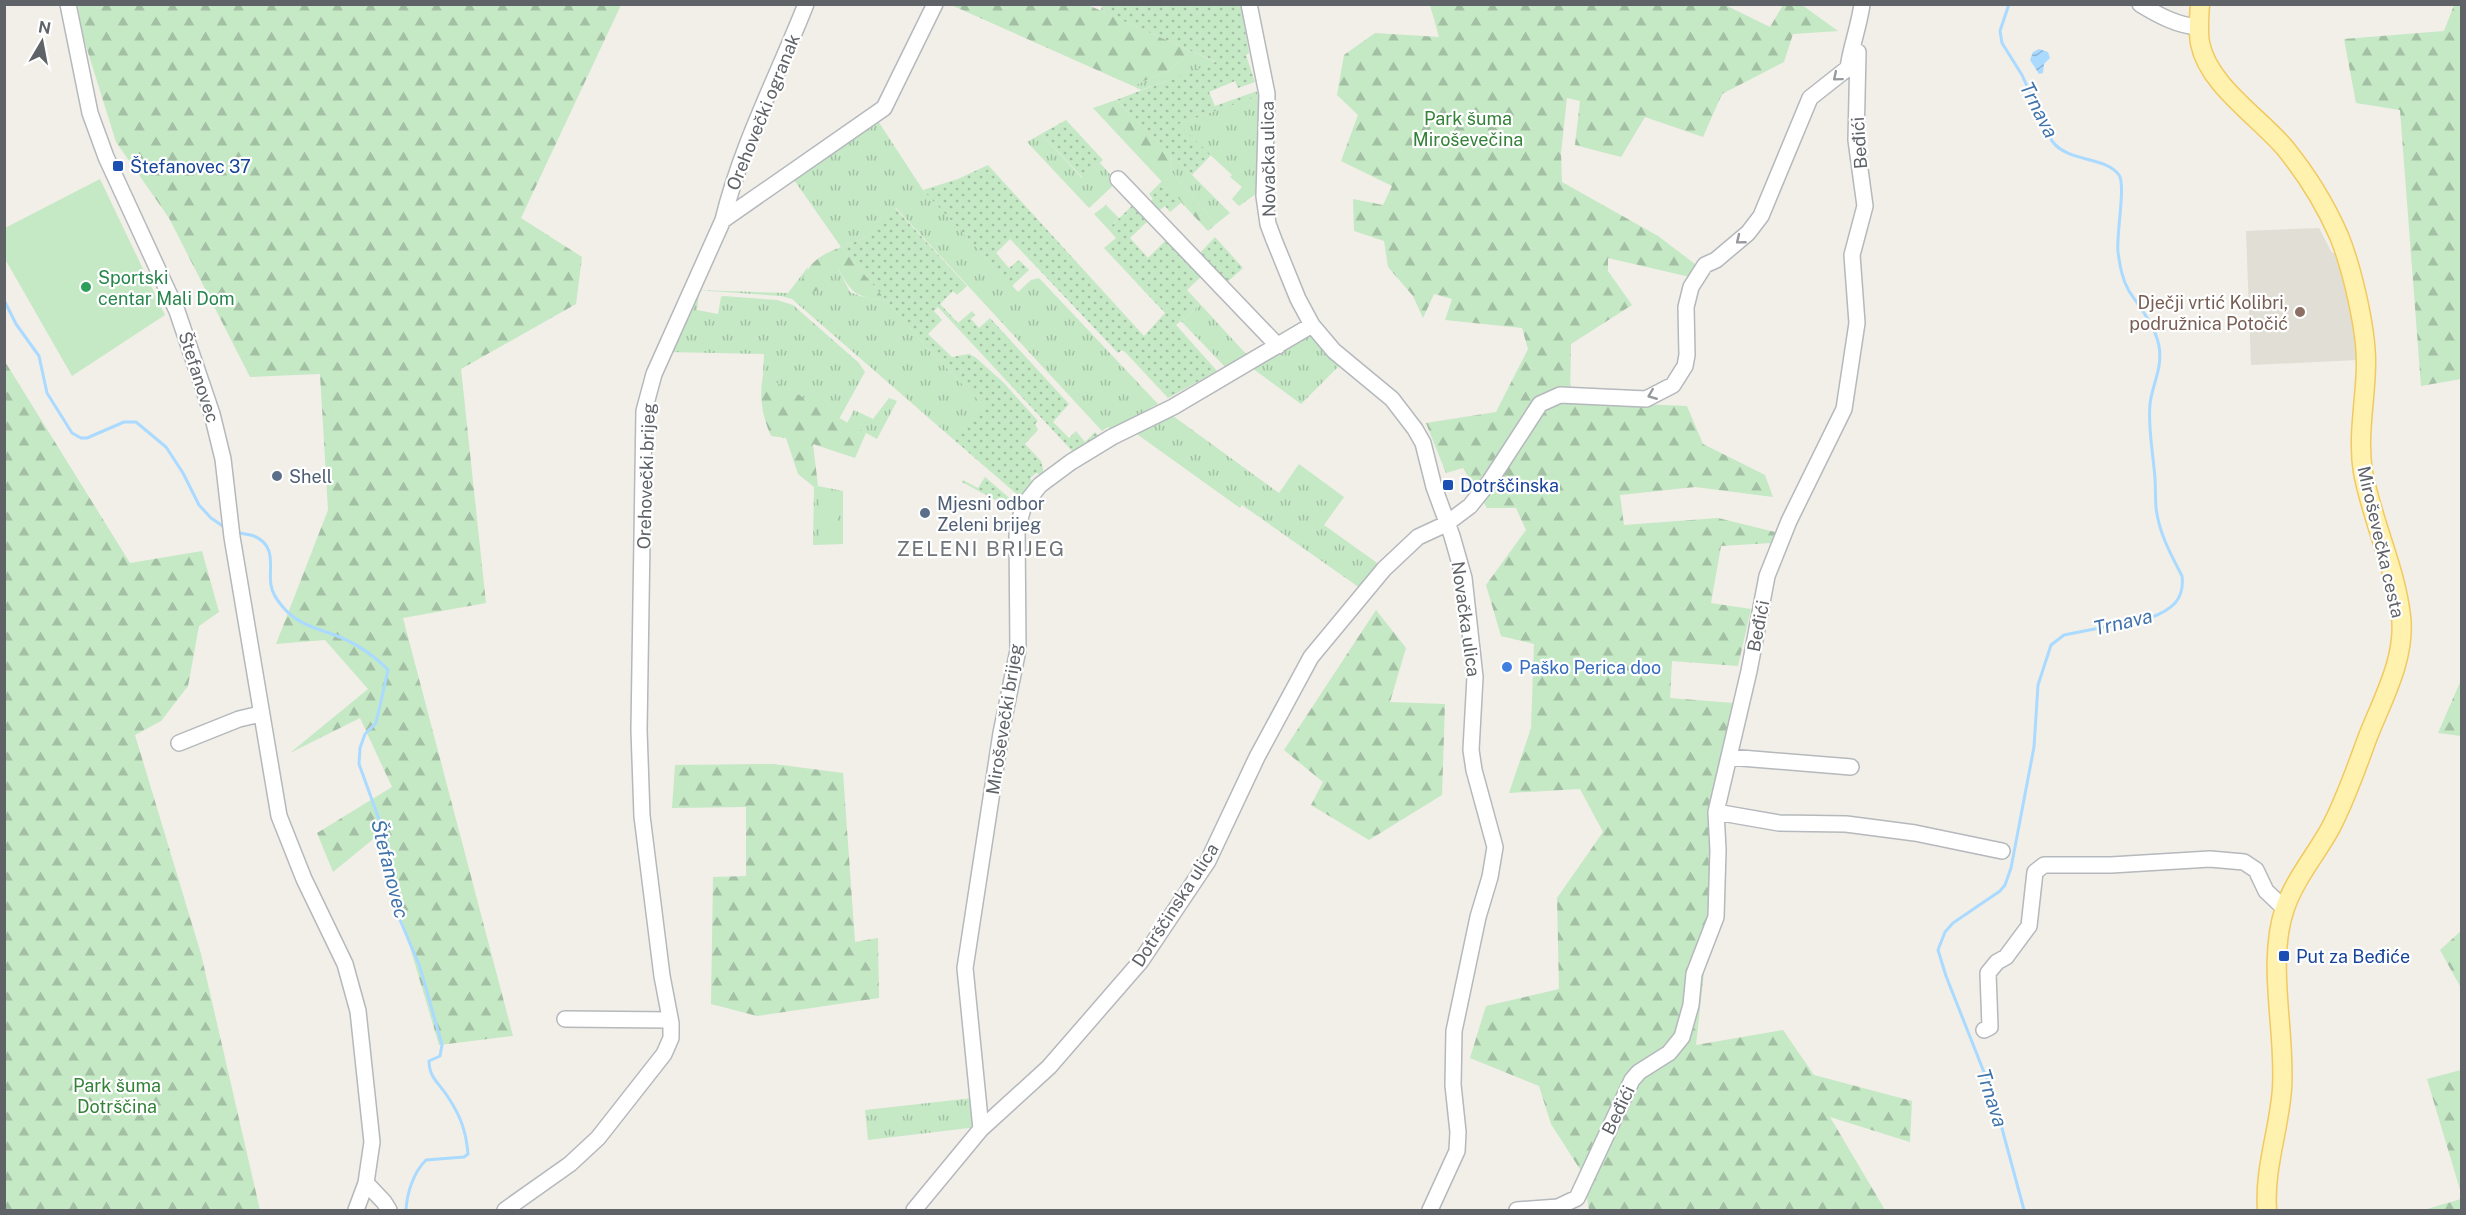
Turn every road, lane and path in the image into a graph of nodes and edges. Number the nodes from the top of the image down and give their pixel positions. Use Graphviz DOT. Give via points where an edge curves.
graph roads {
  1 [pos="68,4"];
  2 [pos="806,4"];
  3 [pos="935,4"];
  4 [pos="1249,4"];
  5 [pos="1862,4"];
  6 [pos="2140,4"];
  7 [pos="2200,4"];
  8 [pos="2199,27"];
  9 [pos="1859,28"];
  10 [pos="1118,179"];
  11 [pos="723,220"];
  12 [pos="1312,325"];
  13 [pos="1278,346"];
  14 [pos="1446,524"];
  15 [pos="260,714"];
  16 [pos="179,743"];
  17 [pos="1729,757"];
  18 [pos="1851,767"];
  19 [pos="1716,812"];
  20 [pos="2002,850"];
  21 [pos="2285,909"];
  22 [pos="564,1019"];
  23 [pos="670,1020"];
  24 [pos="1984,1030"];
  25 [pos="981,1129"];
  26 [pos="366,1184"];
  27 [pos="356,1210"];
  28 [pos="389,1210"];
  29 [pos="505,1210"];
  30 [pos="914,1210"];
  31 [pos="1430,1210"];
  32 [pos="1517,1210"];
  33 [pos="2267,1210"];
  1 -- 15 [label="street, Štefanovec" via="94,124 177,311 212,414 223,459"];
  2 -- 11 [label="street, Orehovečki ogranak" via="750,140"];
  3 -- 11 [label="street" via="884,108"];
  4 -- 12 [label="street, Novačka ulica" via="1268,94 1264,196 1268,224"];
  5 -- 9 [label="street"];
  6 -- 8 [label="street" via="2185,26"];
  7 -- 8 [label="main road, Miroševečka cesta"];
  8 -- 21 [label="main road, Miroševečka cesta" via="2200,45 2220,82 2283,147 2318,193 2340,239 2361,312 2367,359 2359,443 2364,475 2402,620 2401,649 2393,676 2357,765 2330,829 2297,881"];
  9 -- 14 [label="street, Dotrščinska ulica, one-way" via="1853,38 1848,68 1810,98 1761,216 1749,233 1705,265 1691,287 1686,307 1688,355 1673,385 1646,399 1560,395 1540,404 1490,481 1470,506"];
  9 -- 17 [label="street, Beđići" via="1856,140 1865,206 1852,255 1857,324 1849,388 1844,409 1789,521 1767,576"];
  10 -- 13 [label="street"];
  11 -- 23 [label="street, Orehovečki brijeg" via="654,374 644,411 639,730 642,816"];
  12 -- 13 [label="street, Miroševečki brijeg"];
  12 -- 14 [label="street, Novačka ulica" via="1334,351 1392,399 1415,429 1423,443"];
  13 -- 25 [label="street, Miroševečki brijeg" via="1071,462 1040,485 1024,506 1017,529 1018,650 1001,733 965,968"];
  14 -- 25 [label="street, Dotrščinska ulica" via="1418,537 1384,569 1311,657 1257,757 1208,861 1141,961 1049,1067"];
  14 -- 31 [label="street, Novačka ulica" via="1461,566 1475,677 1472,759 1494,847 1456,1018 1453,1067 1457,1151"];
  15 -- 16 [label="street"];
  15 -- 26 [label="street" via="279,816 345,964 358,1011 372,1142"];
  17 -- 18 [label="street"];
  17 -- 19 [label="street, Beđići"];
  19 -- 20 [label="street" via="1779,823 1857,825"];
  19 -- 32 [label="street, Beđići" via="1716,917 1694,974 1682,1037 1669,1053 1632,1080 1577,1198 1558,1208"];
  21 -- 24 [label="street" via="2266,891 2256,870 2244,862 2210,859 2044,865 2035,872 2029,926 2006,957 1988,973 1990,1027"];
  21 -- 33 [label="main road, Miroševečka cesta" via="2279,934 2278,976 2282,1090 2269,1162"];
  22 -- 23 [label="street"];
  23 -- 29 [label="street, Orehovečki brijeg" via="671,1038 664,1054 598,1138 570,1164"];
  25 -- 30 [label="street, Dotrščinska ulica"];
  26 -- 27 [label="street"];
  26 -- 28 [label="street"];
}
